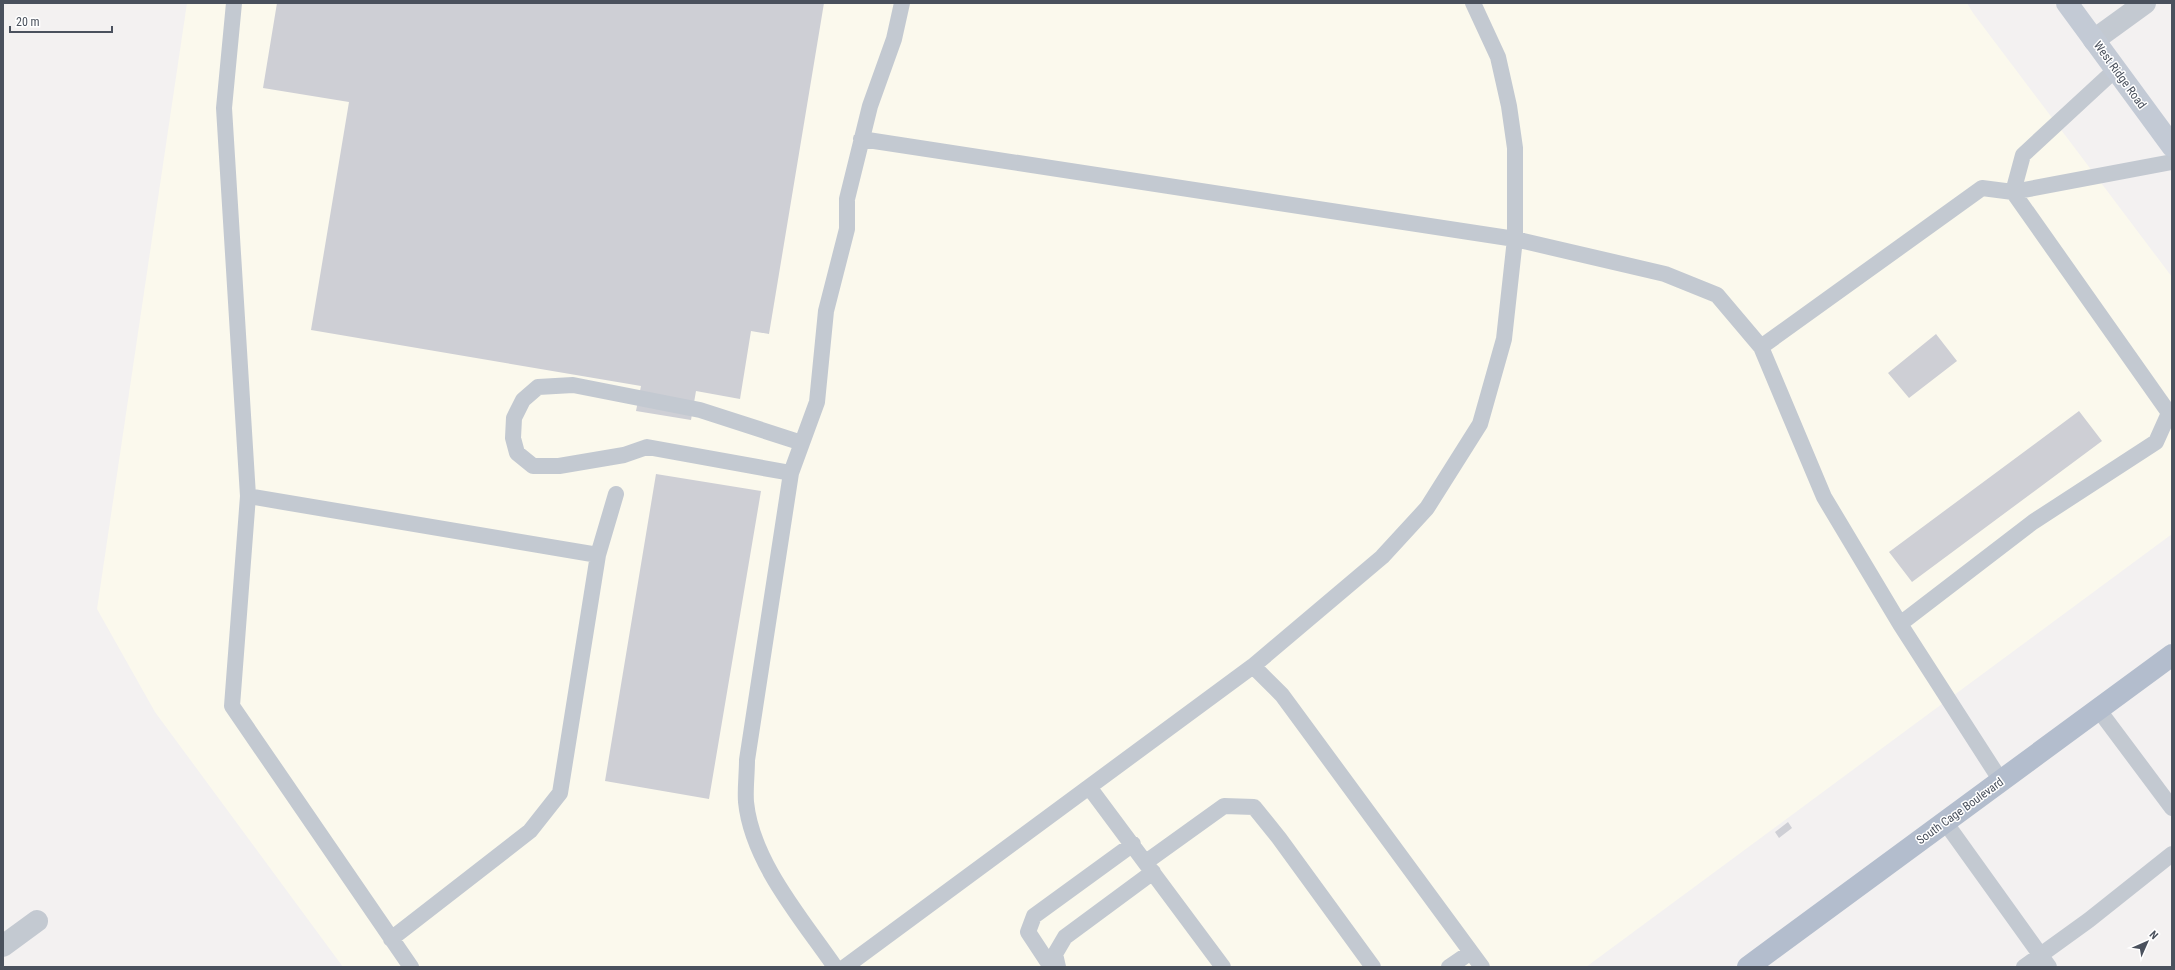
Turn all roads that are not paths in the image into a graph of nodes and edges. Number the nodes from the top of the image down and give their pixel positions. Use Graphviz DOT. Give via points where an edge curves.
graph roads {
  1 [pos="234,3"];
  2 [pos="902,3"];
  3 [pos="1473,3"];
  4 [pos="2067,3"];
  5 [pos="2144,3"];
  6 [pos="2094,40"];
  7 [pos="2116,69"];
  8 [pos="861,139"];
  9 [pos="2172,146"];
  10 [pos="2172,162"];
  11 [pos="2013,192"];
  12 [pos="1516,239"];
  13 [pos="1761,347"];
  14 [pos="802,442"];
  15 [pos="791,473"];
  16 [pos="616,494"];
  17 [pos="248,496"];
  18 [pos="598,555"];
  19 [pos="1900,624"];
  20 [pos="2172,655"];
  21 [pos="1253,666"];
  22 [pos="2098,709"];
  23 [pos="2001,781"];
  24 [pos="1089,787"];
  25 [pos="2172,808"];
  26 [pos="1945,822"];
  27 [pos="1132,844"];
  28 [pos="2172,854"];
  29 [pos="1149,867"];
  30 [pos="37,920"];
  31 [pos="391,939"];
  32 [pos="3,946"];
  33 [pos="1471,952"];
  34 [pos="2044,961"];
  35 [pos="411,967"];
  36 [pos="835,967"];
  37 [pos="845,967"];
  38 [pos="1051,967"];
  39 [pos="1058,967"];
  40 [pos="1223,967"];
  41 [pos="1373,967"];
  42 [pos="1449,967"];
  43 [pos="1482,967"];
  44 [pos="1748,967"];
  45 [pos="2024,967"];
  1 -- 17 [label="lane" via="224,108"];
  2 -- 8 [label="lane" via="894,39"];
  3 -- 12 [label="lane" via="1498,57 1509,106 1515,148"];
  4 -- 6 [label="main road, West Ridge Road"];
  5 -- 6 [label="street"];
  6 -- 7 [label="main road, West Ridge Road"];
  7 -- 9 [label="main road, West Ridge Road"];
  7 -- 11 [label="lane" via="2023,155"];
  8 -- 12 [label="lane"];
  8 -- 14 [label="lane" via="847,199 847,229 826,311 817,402"];
  10 -- 11 [label="lane"];
  11 -- 13 [label="lane" via="1982,188"];
  11 -- 19 [label="lane" via="2169,413 2156,442 2033,522"];
  12 -- 13 [label="lane" via="1665,274 1717,295"];
  12 -- 21 [label="lane" via="1504,338 1480,424 1427,508 1382,557"];
  13 -- 19 [label="lane" via="1824,496"];
  14 -- 15 [label="lane"];
  14 -- 15 [label="lane" via="700,410 573,385 538,387 523,400 514,418 513,438 517,453 533,466 559,466 624,455 647,448"];
  15 -- 36 [label="lane" via="747,760 746,803 756,844 775,878"];
  16 -- 18 [label="lane"];
  17 -- 18 [label="lane"];
  17 -- 31 [label="lane" via="232,706"];
  18 -- 31 [label="lane" via="560,793 530,831"];
  19 -- 23 [label="lane"];
  20 -- 22 [label="main road, South Cage Boulevard"];
  21 -- 24 [label="lane"];
  21 -- 33 [label="lane" via="1282,695"];
  22 -- 23 [label="main road, South Cage Boulevard"];
  22 -- 25 [label="lane"];
  23 -- 26 [label="main road, South Cage Boulevard"];
  24 -- 27 [label="lane"];
  24 -- 37 [label="lane"];
  26 -- 34 [label="lane"];
  26 -- 44 [label="main road, South Cage Boulevard"];
  27 -- 29 [label="lane"];
  27 -- 38 [label="lane" via="1034,916 1028,932"];
  28 -- 34 [label="lane" via="2089,920"];
  29 -- 39 [label="lane" via="1065,937 1056,954"];
  29 -- 40 [label="lane"];
  29 -- 41 [label="lane" via="1224,806 1254,807"];
  30 -- 32 [label="street"];
  31 -- 35 [label="lane"];
  33 -- 42 [label="lane"];
  33 -- 43 [label="lane"];
  34 -- 45 [label="lane"];
}
